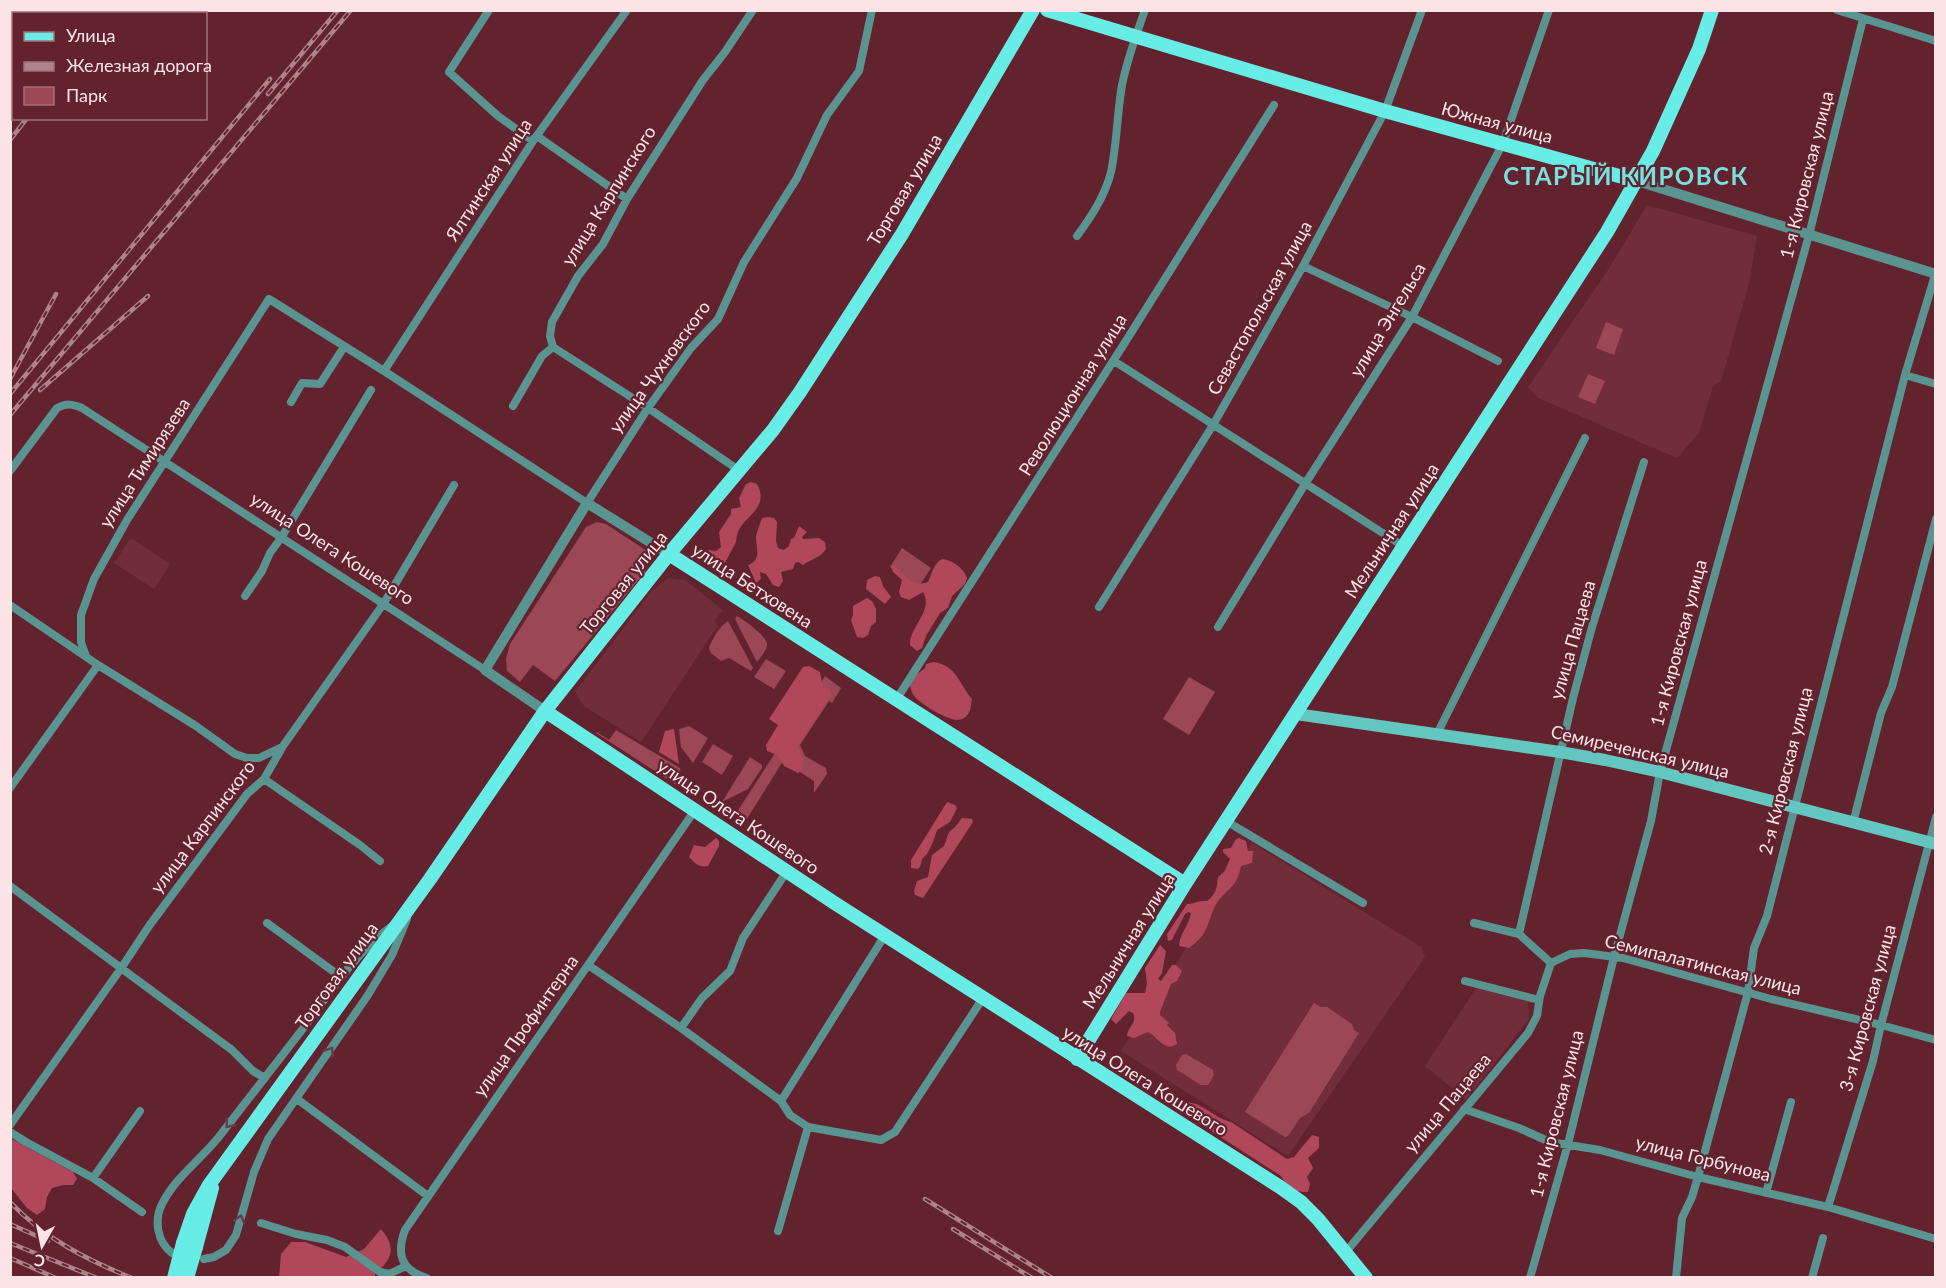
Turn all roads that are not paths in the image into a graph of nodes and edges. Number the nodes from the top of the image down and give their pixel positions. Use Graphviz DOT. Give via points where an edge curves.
graph roads {
  1 [pos="489,10"];
  2 [pos="627,10"];
  3 [pos="753,10"];
  4 [pos="872,10"];
  5 [pos="1033,10"];
  6 [pos="1047,10"];
  7 [pos="1145,10"];
  8 [pos="1422,10"];
  9 [pos="1549,10"];
  10 [pos="1712,10"];
  11 [pos="1837,10"];
  12 [pos="1863,19"];
  13 [pos="1135,36"];
  14 [pos="1935,41"];
  15 [pos="1274,105"];
  16 [pos="1385,111"];
  17 [pos="535,139"];
  18 [pos="1503,143"];
  19 [pos="1637,181"];
  20 [pos="627,199"];
  21 [pos="1809,235"];
  22 [pos="1077,236"];
  23 [pos="1303,266"];
  24 [pos="1935,273"];
  25 [pos="268,299"];
  26 [pos="1412,317"];
  27 [pos="344,346"];
  28 [pos="553,347"];
  29 [pos="1114,361"];
  30 [pos="1498,361"];
  31 [pos="384,371"];
  32 [pos="1905,375"];
  33 [pos="1935,384"];
  34 [pos="371,390"];
  35 [pos="291,402"];
  36 [pos="513,406"];
  37 [pos="648,408"];
  38 [pos="1213,424"];
  39 [pos="1584,438"];
  40 [pos="1644,462"];
  41 [pos="165,463"];
  42 [pos="10,471"];
  43 [pos="740,471"];
  44 [pos="1305,484"];
  45 [pos="454,485"];
  46 [pos="587,503"];
  47 [pos="1935,519"];
  48 [pos="281,538"];
  49 [pos="1403,546"];
  50 [pos="669,554"];
  51 [pos="245,596"];
  52 [pos="384,603"];
  53 [pos="11,607"];
  54 [pos="1100,608"];
  55 [pos="1218,627"];
  56 [pos="86,656"];
  57 [pos="98,665"];
  58 [pos="485,670"];
  59 [pos="896,700"];
  60 [pos="545,711"];
  61 [pos="1296,714"];
  62 [pos="1437,734"];
  63 [pos="283,746"];
  64 [pos="1560,752"];
  65 [pos="1660,772"];
  66 [pos="264,779"];
  67 [pos="10,788"];
  68 [pos="1793,808"];
  69 [pos="695,810"];
  70 [pos="1935,817"];
  71 [pos="1226,821"];
  72 [pos="1853,823"];
  73 [pos="1932,843"];
  74 [pos="380,861"];
  75 [pos="787,871"];
  76 [pos="1185,884"];
  77 [pos="10,886"];
  78 [pos="423,888"];
  79 [pos="1363,903"];
  80 [pos="400,920"];
  81 [pos="267,923"];
  82 [pos="1474,923"];
  83 [pos="1519,934"];
  84 [pos="885,935"];
  85 [pos="1614,957"];
  86 [pos="1551,963"];
  87 [pos="588,965"];
  88 [pos="122,967"];
  89 [pos="341,977"];
  90 [pos="1465,981"];
  91 [pos="1748,992"];
  92 [pos="983,998"];
  93 [pos="1539,1000"];
  94 [pos="1881,1025"];
  95 [pos="681,1028"];
  96 [pos="1935,1040"];
  97 [pos="1077,1059"];
  98 [pos="265,1078"];
  99 [pos="297,1099"];
  100 [pos="781,1101"];
  101 [pos="1791,1102"];
  102 [pos="1464,1109"];
  103 [pos="140,1111"];
  104 [pos="10,1125"];
  105 [pos="808,1127"];
  106 [pos="10,1132"];
  107 [pos="1568,1144"];
  108 [pos="1698,1177"];
  109 [pos="93,1178"];
  110 [pos="1766,1192"];
  111 [pos="428,1196"];
  112 [pos="1828,1207"];
  113 [pos="142,1212"];
  114 [pos="261,1223"];
  115 [pos="778,1231"];
  116 [pos="1823,1238"];
  117 [pos="1935,1239"];
  118 [pos="190,1245"];
  119 [pos="1345,1252"];
  120 [pos="172,1253"];
  121 [pos="204,1259"];
  122 [pos="406,1266"];
  123 [pos="174,1278"];
  124 [pos="187,1278"];
  125 [pos="427,1278"];
  126 [pos="1366,1278"];
  127 [pos="1530,1278"];
  128 [pos="1676,1278"];
  129 [pos="1812,1278"];
  1 -- 17 [label="street" via="449,72 498,116"];
  2 -- 17 [label="street, Ялтинская улица"];
  3 -- 20 [label="street, улица Карпинского"];
  4 -- 37 [label="street, улица Чухновского" via="859,71 827,115 797,178 744,262 718,319"];
  5 -- 43 [label="main road, Торговая улица" via="902,234 800,392"];
  6 -- 13 [label="main road, Южная улица"];
  7 -- 13 [label="street"];
  8 -- 16 [label="street, Севастопольская улица"];
  9 -- 18 [label="street, улица Энгельса"];
  10 -- 19 [label="main road, Мельничная улица" via="1699,49"];
  11 -- 12 [label="street"];
  12 -- 14 [label="street"];
  12 -- 21 [label="street, 1-я Кировская улица"];
  13 -- 16 [label="main road, Южная улица"];
  13 -- 22 [label="street" via="1122,85 1111,173 1092,215"];
  15 -- 29 [label="street, Революционная улица"];
  16 -- 18 [label="main road, Южная улица"];
  16 -- 23 [label="street, Севастопольская улица"];
  17 -- 20 [label="street"];
  17 -- 31 [label="street, Ялтинская улица"];
  18 -- 19 [label="main road, Южная улица"];
  18 -- 26 [label="street, улица Энгельса"];
  19 -- 21 [label="street, Южная улица"];
  19 -- 49 [label="main road, Мельничная улица"];
  20 -- 28 [label="street, улица Карпинского" via="552,322"];
  21 -- 24 [label="street, Южная улица"];
  21 -- 65 [label="street, 1-я Кировская улица"];
  23 -- 26 [label="street"];
  23 -- 38 [label="street, Севастопольская улица"];
  24 -- 32 [label="street, 2-я Кировская улица"];
  25 -- 27 [label="street, улица Бетховена"];
  25 -- 41 [label="street, улица Тимирязева"];
  26 -- 30 [label="street"];
  26 -- 44 [label="street, улица Энгельса"];
  27 -- 31 [label="street, улица Бетховена"];
  27 -- 35 [label="street" via="320,384 303,383"];
  28 -- 36 [label="street" via="542,356"];
  28 -- 37 [label="street"];
  29 -- 38 [label="street"];
  29 -- 59 [label="street, Революционная улица"];
  31 -- 46 [label="street, улица Бетховена"];
  32 -- 33 [label="street"];
  32 -- 68 [label="street, 2-я Кировская улица"];
  34 -- 48 [label="street"];
  37 -- 43 [label="street"];
  37 -- 46 [label="street, улица Чухновского"];
  38 -- 44 [label="street"];
  38 -- 54 [label="street, Севастопольская улица"];
  39 -- 62 [label="street"];
  40 -- 64 [label="street, улица Пацаева" via="1592,627"];
  41 -- 42 [label="street, улица Олега Кошевого" via="82,408 65,404 57,408"];
  41 -- 48 [label="street, улица Олега Кошевого"];
  41 -- 56 [label="street, улица Тимирязева" via="111,547 84,603 80,630"];
  43 -- 50 [label="main road, Торговая улица"];
  44 -- 49 [label="street"];
  44 -- 55 [label="street, улица Энгельса"];
  45 -- 52 [label="street, улица Карпинского"];
  46 -- 50 [label="street, улица Бетховена"];
  46 -- 58 [label="street, улица Чухновского"];
  47 -- 72 [label="street" via="1896,676 1881,713"];
  48 -- 51 [label="street"];
  48 -- 52 [label="street, улица Олега Кошевого"];
  49 -- 61 [label="main road, Мельничная улица"];
  50 -- 59 [label="main road, улица Бетховена"];
  50 -- 60 [label="main road, Торговая улица"];
  52 -- 58 [label="street, улица Олега Кошевого"];
  52 -- 63 [label="street, улица Карпинского"];
  53 -- 56 [label="street"];
  56 -- 57 [label="street"];
  57 -- 63 [label="street" via="235,754 259,758"];
  57 -- 67 [label="street"];
  58 -- 60 [label="street, улица Олега Кошевого"];
  59 -- 76 [label="main road, улица Бетховена"];
  60 -- 69 [label="main road, улица Олега Кошевого"];
  60 -- 78 [label="main road, Торговая улица"];
  61 -- 62 [label="main road, Семиреченская улица"];
  61 -- 71 [label="main road, Мельничная улица"];
  62 -- 64 [label="main road, Семиреченская улица"];
  63 -- 66 [label="street, улица Карпинского"];
  64 -- 65 [label="main road, Семиреченская улица"];
  64 -- 83 [label="street, улица Пацаева"];
  65 -- 68 [label="main road, Семиреченская улица"];
  65 -- 85 [label="street, 1-я Кировская улица" via="1651,821"];
  66 -- 74 [label="street"];
  66 -- 88 [label="street, улица Карпинского" via="247,794"];
  68 -- 72 [label="main road, Семиреченская улица"];
  68 -- 91 [label="street, 2-я Кировская улица" via="1767,916 1754,948"];
  69 -- 75 [label="main road, улица Олега Кошевого"];
  69 -- 87 [label="street, улица Профинтерна"];
  70 -- 73 [label="street, 3-я Кировская улица"];
  71 -- 76 [label="main road, Мельничная улица"];
  71 -- 79 [label="street"];
  72 -- 73 [label="main road, Семиреченская улица"];
  73 -- 94 [label="street, 3-я Кировская улица"];
  75 -- 84 [label="main road, улица Олега Кошевого"];
  75 -- 95 [label="street" via="743,938 730,971 702,998"];
  76 -- 97 [label="main road, Мельничная улица"];
  77 -- 88 [label="street"];
  78 -- 80 [label="main road, Торговая улица"];
  99 -- 78 [label="street, one-way" via="373,988"];
  80 -- 89 [label="street" via="374,938"];
  80 -- 118 [label="main road, Торговая улица" via="200,1199 193,1214"];
  81 -- 89 [label="street"];
  82 -- 83 [label="street"];
  83 -- 86 [label="street"];
  84 -- 92 [label="main road, улица Олега Кошевого"];
  84 -- 100 [label="street"];
  85 -- 86 [label="street, Семипалатинская улица" via="1570,954"];
  85 -- 91 [label="street, Семипалатинская улица"];
  85 -- 107 [label="street, 1-я Кировская улица"];
  86 -- 93 [label="street, улица Пацаева"];
  87 -- 95 [label="street"];
  87 -- 111 [label="street, улица Профинтерна"];
  88 -- 98 [label="street"];
  88 -- 104 [label="street, улица Карпинского"];
  89 -- 98 [label="street"];
  90 -- 93 [label="street"];
  91 -- 94 [label="street, Семипалатинская улица"];
  91 -- 108 [label="street, 2-я Кировская улица"];
  92 -- 97 [label="main road, улица Олега Кошевого"];
  92 -- 105 [label="street" via="895,1132 881,1140"];
  93 -- 102 [label="street, улица Пацаева" via="1537,1016 1528,1034"];
  94 -- 96 [label="street, Семипалатинская улица"];
  94 -- 112 [label="street, 3-я Кировская улица"];
  95 -- 100 [label="street"];
  97 -- 119 [label="main road, улица Олега Кошевого" via="1301,1202"];
  98 -- 120 [label="street, one-way" via="161,1206 160,1238"];
  99 -- 111 [label="street"];
  121 -- 99 [label="street, one-way" via="226,1250 236,1235 261,1154"];
  100 -- 105 [label="street" via="790,1115"];
  101 -- 110 [label="street"];
  102 -- 107 [label="street, улица Горбунова" via="1540,1138"];
  102 -- 119 [label="street, улица Пацаева"];
  103 -- 109 [label="street"];
  105 -- 115 [label="street"];
  106 -- 109 [label="street"];
  107 -- 108 [label="street, улица Горбунова"];
  107 -- 127 [label="street, 1-я Кировская улица"];
  108 -- 110 [label="street, улица Горбунова"];
  108 -- 128 [label="street, 2-я Кировская улица" via="1682,1218"];
  109 -- 113 [label="street"];
  110 -- 112 [label="street, улица Горбунова"];
  111 -- 122 [label="street, улица Профинтерна" via="400,1242"];
  112 -- 117 [label="street, улица Горбунова"];
  114 -- 122 [label="street" via="345,1247 380,1272 389,1274"];
  116 -- 129 [label="street"];
  118 -- 123 [label="main road, bridge"];
  118 -- 124 [label="main road, bridge"];
  119 -- 126 [label="main road, улица Олега Кошевого"];
  122 -- 125 [label="street"];
}
